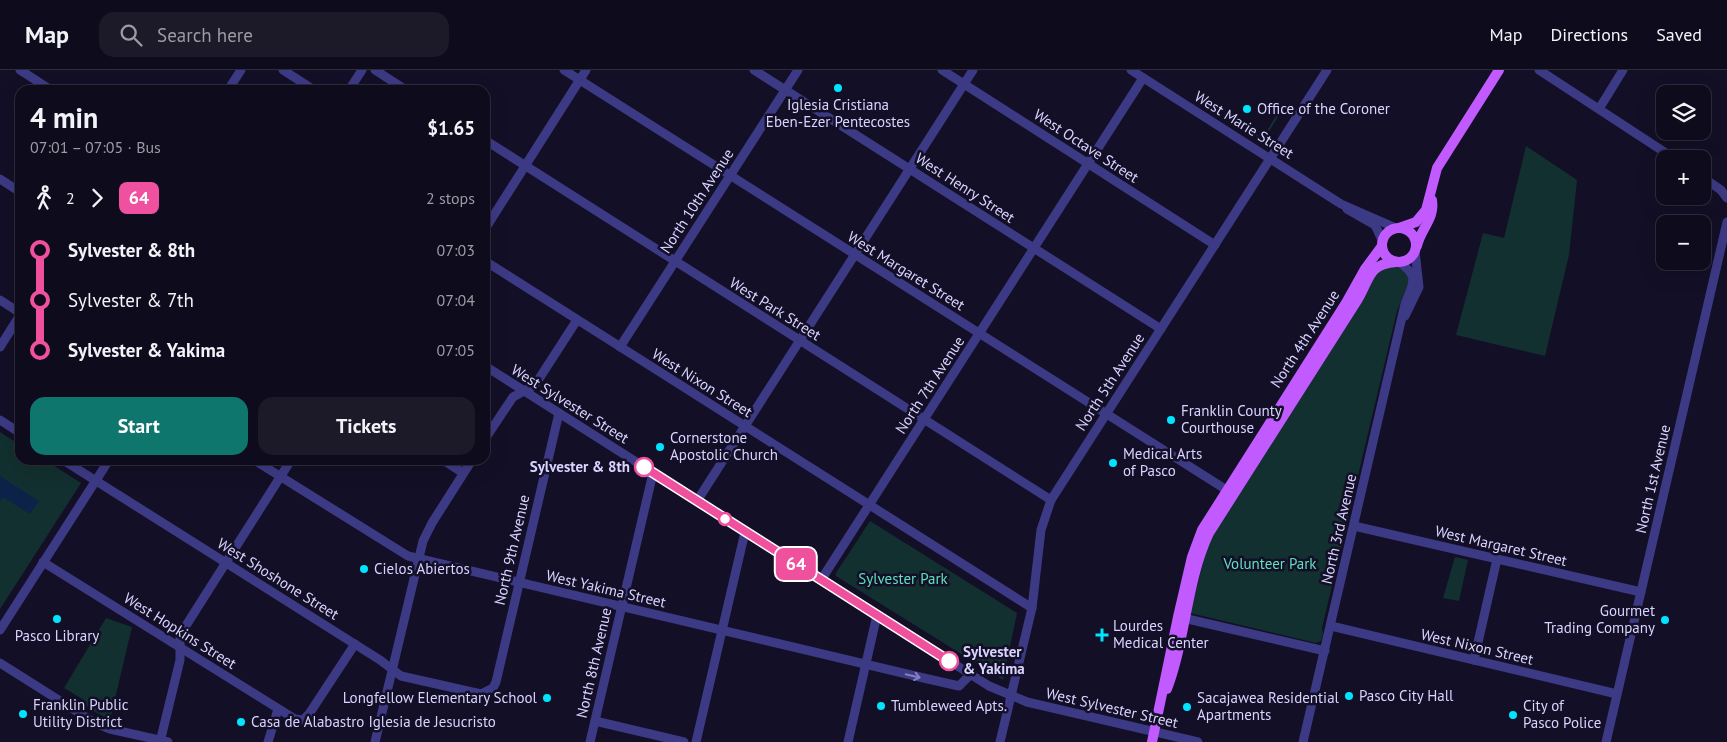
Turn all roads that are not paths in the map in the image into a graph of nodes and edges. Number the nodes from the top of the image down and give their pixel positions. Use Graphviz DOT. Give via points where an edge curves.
graph roads {
  1 [pos="20,70"];
  2 [pos="241,70"];
  3 [pos="283,70"];
  4 [pos="362,70"];
  5 [pos="375,70"];
  6 [pos="564,70"];
  7 [pos="586,70"];
  8 [pos="754,70"];
  9 [pos="798,70"];
  10 [pos="942,70"];
  11 [pos="973,70"];
  12 [pos="1131,70"];
  13 [pos="1499,70"];
  14 [pos="1539,70"];
  15 [pos="1623,70"];
  16 [pos="1324,71"];
  17 [pos="1143,78"];
  18 [pos="580,80"];
  19 [pos="964,84"];
  20 [pos="43,85"];
  21 [pos="231,85"];
  22 [pos="306,85"];
  23 [pos="352,85"];
  24 [pos="398,85"];
  25 [pos="785,90"];
  26 [pos="1598,109"];
  27 [pos="490,143"];
  28 [pos="1661,150"];
  29 [pos="1270,158"];
  30 [pos="1088,164"];
  31 [pos="525,166"];
  32 [pos="910,170"];
  33 [pos="730,176"];
  34 [pos="0,179"];
  35 [pos="1711,183"];
  36 [pos="15,189"];
  37 [pos="1432,195"];
  38 [pos="1727,198"];
  39 [pos="1341,204"];
  40 [pos="490,221"];
  41 [pos="1727,222"];
  42 [pos="1398,228"];
  43 [pos="1382,244"];
  44 [pos="1215,245"];
  45 [pos="1034,249"];
  46 [pos="1416,249"];
  47 [pos="855,255"];
  48 [pos="675,261"];
  49 [pos="1398,262"];
  50 [pos="490,264"];
  51 [pos="0,300"];
  52 [pos="15,310"];
  53 [pos="577,320"];
  54 [pos="15,322"];
  55 [pos="1402,323"];
  56 [pos="1160,330"];
  57 [pos="979,334"];
  58 [pos="800,341"];
  59 [pos="0,347"];
  60 [pos="620,348"];
  61 [pos="490,369"];
  62 [pos="524,391"];
  63 [pos="558,413"];
  64 [pos="1106,414"];
  65 [pos="0,420"];
  66 [pos="924,420"];
  67 [pos="745,427"];
  68 [pos="15,430"];
  69 [pos="490,432"];
  70 [pos="71,465"];
  71 [pos="106,465"];
  72 [pos="262,465"];
  73 [pos="288,465"];
  74 [pos="451,465"];
  75 [pos="469,465"];
  76 [pos="463,473"];
  77 [pos="653,473"];
  78 [pos="280,477"];
  79 [pos="96,480"];
  80 [pos="1230,492"];
  81 [pos="1051,500"];
  82 [pos="698,501"];
  83 [pos="869,505"];
  84 [pos="1354,526"];
  85 [pos="745,532"];
  86 [pos="418,559"];
  87 [pos="1497,559"];
  88 [pos="43,562"];
  89 [pos="226,562"];
  90 [pos="822,580"];
  91 [pos="519,583"];
  92 [pos="1640,592"];
  93 [pos="621,607"];
  94 [pos="1032,608"];
  95 [pos="877,616"];
  96 [pos="1182,617"];
  97 [pos="1331,626"];
  98 [pos="0,630"];
  99 [pos="722,631"];
  100 [pos="355,644"];
  101 [pos="179,647"];
  102 [pos="1325,651"];
  103 [pos="1474,660"];
  104 [pos="0,662"];
  105 [pos="866,665"];
  106 [pos="392,669"];
  107 [pos="970,675"];
  108 [pos="488,691"];
  109 [pos="1617,694"];
  110 [pos="1011,697"];
  111 [pos="278,709"];
  112 [pos="595,721"];
  113 [pos="1153,737"];
  114 [pos="163,741"];
  115 [pos="268,742"];
  116 [pos="375,742"];
  117 [pos="590,742"];
  118 [pos="684,742"];
  119 [pos="696,742"];
  120 [pos="848,742"];
  121 [pos="1000,742"];
  122 [pos="1198,742"];
  123 [pos="1303,742"];
  124 [pos="1606,742"];
  1 -- 20 [label="street"];
  2 -- 21 [label="street"];
  3 -- 22 [label="street"];
  4 -- 23 [label="street"];
  5 -- 24 [label="street"];
  6 -- 18 [label="street, West Margaret Street"];
  7 -- 18 [label="street"];
  8 -- 25 [label="street, West Henry Street"];
  9 -- 25 [label="street, North 10th Avenue"];
  10 -- 19 [label="street, West Octave Street"];
  11 -- 19 [label="street"];
  12 -- 17 [label="street, West Marie Street"];
  13 -- 37 [label="main road" via="1437,168"];
  14 -- 26 [label="street"];
  15 -- 26 [label="street"];
  16 -- 29 [label="street, North 5th Avenue"];
  17 -- 29 [label="street, West Marie Street"];
  17 -- 30 [label="street, North 7th Avenue"];
  18 -- 31 [label="street"];
  18 -- 33 [label="street, West Margaret Street"];
  19 -- 30 [label="street, West Octave Street"];
  19 -- 32 [label="street"];
  25 -- 32 [label="street, West Henry Street"];
  25 -- 33 [label="street, North 10th Avenue"];
  26 -- 28 [label="street"];
  27 -- 31 [label="street, West Park Street"];
  29 -- 39 [label="street, West Marie Street"];
  29 -- 44 [label="street, North 5th Avenue"];
  30 -- 44 [label="street, West Octave Street"];
  30 -- 45 [label="street, North 7th Avenue"];
  31 -- 40 [label="street"];
  31 -- 48 [label="street, West Park Street"];
  32 -- 45 [label="street, West Henry Street"];
  32 -- 47 [label="street"];
  33 -- 47 [label="street, West Margaret Street"];
  33 -- 48 [label="street, North 10th Avenue"];
  34 -- 36 [label="street"];
  35 -- 38 [label="street"];
  37 -- 42 [label="main road" via="1419,219"];
  37 -- 46 [label="main road" via="1432,216 1421,232"];
  39 -- 42 [label="street, West Marie Street"];
  39 -- 43 [label="street, West Marie Street" via="1356,216 1375,224"];
  41 -- 92 [label="street, North 1st Avenue"];
  42 -- 43 [label="main road" via="1386,234"];
  42 -- 46 [label="main road" via="1413,234"];
  43 -- 49 [label="main road" via="1385,254"];
  43 -- 80 [label="main road, North 4th Avenue"];
  44 -- 56 [label="street, North 5th Avenue"];
  45 -- 56 [label="street, West Henry Street"];
  45 -- 57 [label="street, North 7th Avenue"];
  46 -- 49 [label="main road" via="1410,258"];
  46 -- 55 [label="street, North 3rd Avenue" via="1419,287"];
  47 -- 57 [label="street, West Margaret Street"];
  47 -- 58 [label="street"];
  48 -- 58 [label="street, West Park Street"];
  48 -- 60 [label="street, North 10th Avenue"];
  49 -- 55 [label="street, North 3rd Avenue" via="1409,271 1414,284 1405,304"];
  49 -- 80 [label="main road, North 4th Avenue" via="1379,266 1369,274 1358,299"];
  50 -- 53 [label="street, West Nixon Street"];
  51 -- 52 [label="street"];
  53 -- 60 [label="street, West Nixon Street"];
  53 -- 62 [label="street" via="535,385"];
  54 -- 59 [label="street"];
  55 -- 84 [label="street, North 3rd Avenue"];
  56 -- 64 [label="street, North 5th Avenue"];
  57 -- 64 [label="street, West Margaret Street"];
  57 -- 66 [label="street, North 7th Avenue"];
  58 -- 66 [label="street, West Park Street"];
  58 -- 67 [label="street"];
  60 -- 67 [label="street, West Nixon Street"];
  61 -- 62 [label="street, West Sylvester Street"];
  62 -- 63 [label="street, West Sylvester Street"];
  62 -- 69 [label="street" via="513,397"];
  63 -- 77 [label="street, West Sylvester Street"];
  63 -- 91 [label="street, North 9th Avenue"];
  64 -- 80 [label="street, West Margaret Street"];
  64 -- 81 [label="street, North 5th Avenue"];
  65 -- 68 [label="street"];
  66 -- 81 [label="street, West Park Street"];
  66 -- 83 [label="street, North 7th Avenue"];
  67 -- 82 [label="street"];
  67 -- 83 [label="street, West Nixon Street"];
  70 -- 79 [label="street, West Shoshone Street"];
  71 -- 79 [label="street"];
  72 -- 78 [label="street, West Yakima Street"];
  73 -- 78 [label="street"];
  74 -- 76 [label="street"];
  75 -- 76 [label="street"];
  76 -- 86 [label="street" via="428,530"];
  77 -- 82 [label="street, West Sylvester Street"];
  77 -- 93 [label="street, North 8th Avenue"];
  78 -- 86 [label="street, West Yakima Street" via="406,556"];
  78 -- 89 [label="street"];
  79 -- 88 [label="street"];
  79 -- 89 [label="street, West Shoshone Street"];
  80 -- 96 [label="main road, North 4th Avenue" via="1205,524 1196,544"];
  81 -- 94 [label="street, North 5th Avenue" via="1039,541"];
  82 -- 85 [label="street, West Sylvester Street"];
  83 -- 90 [label="street, North 7th Avenue"];
  83 -- 94 [label="street, West Nixon Street"];
  84 -- 87 [label="street, West Margaret Street"];
  84 -- 97 [label="street, North 3rd Avenue"];
  85 -- 90 [label="street, West Sylvester Street"];
  85 -- 99 [label="street"];
  86 -- 91 [label="street, West Yakima Street"];
  86 -- 106 [label="street"];
  87 -- 92 [label="street, West Margaret Street"];
  87 -- 103 [label="street"];
  88 -- 98 [label="street"];
  88 -- 101 [label="street, West Hopkins Street"];
  89 -- 100 [label="street, West Shoshone Street"];
  89 -- 101 [label="street" via="182,631"];
  90 -- 95 [label="street, West Sylvester Street"];
  91 -- 93 [label="street, West Yakima Street"];
  91 -- 108 [label="street, North 9th Avenue" via="496,682"];
  92 -- 109 [label="street, North 1st Avenue"];
  93 -- 99 [label="street, West Yakima Street"];
  93 -- 112 [label="street, North 8th Avenue"];
  94 -- 110 [label="street, North 5th Avenue"];
  95 -- 105 [label="street"];
  95 -- 107 [label="street, West Sylvester Street"];
  96 -- 102 [label="street"];
  96 -- 113 [label="main road, North 4th Avenue" via="1176,666 1162,699"];
  97 -- 102 [label="street, North 3rd Avenue"];
  97 -- 103 [label="street, West Nixon Street"];
  99 -- 105 [label="street, West Yakima Street"];
  99 -- 119 [label="street"];
  100 -- 106 [label="street, West Shoshone Street"];
  100 -- 111 [label="street, West Hopkins Street" via="303,720"];
  101 -- 111 [label="street, West Hopkins Street"];
  101 -- 114 [label="street" via="180,660"];
  102 -- 123 [label="street, North 3rd Avenue"];
  103 -- 109 [label="street, West Nixon Street"];
  104 -- 114 [label="street" via="95,723"];
  105 -- 107 [label="street, West Yakima Street, one-way" via="959,686"];
  105 -- 120 [label="street"];
  106 -- 108 [label="street, West Shoshone Street" via="401,676 467,692 481,694"];
  106 -- 116 [label="street"];
  107 -- 110 [label="street, West Sylvester Street"];
  109 -- 124 [label="street, North 1st Avenue"];
  110 -- 113 [label="street, West Sylvester Street"];
  110 -- 121 [label="street, North 5th Avenue"];
  111 -- 115 [label="street"];
  112 -- 117 [label="street, North 8th Avenue"];
  112 -- 118 [label="street"];
  113 -- 122 [label="street, West Sylvester Street"];
}
